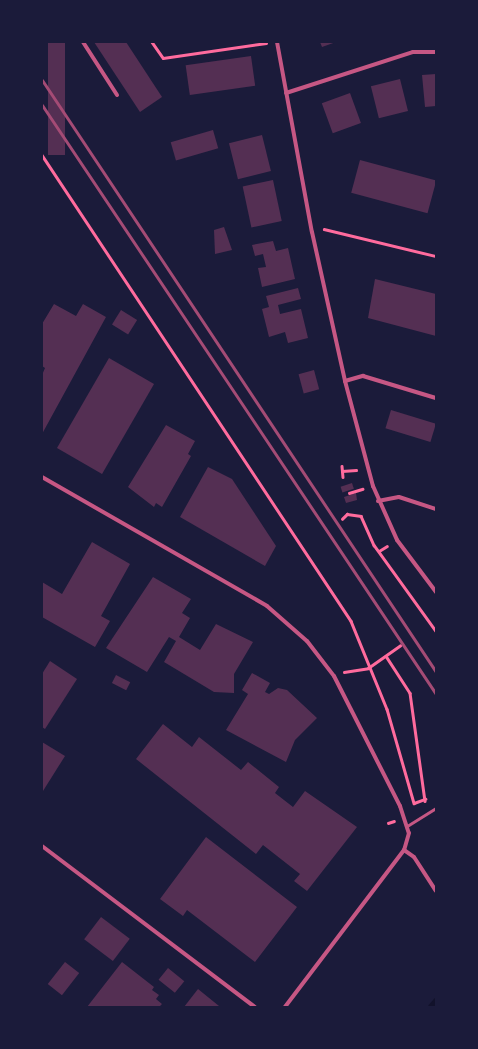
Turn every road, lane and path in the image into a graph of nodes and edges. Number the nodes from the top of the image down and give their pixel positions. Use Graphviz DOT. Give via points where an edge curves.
graph roads {
  1 [pos="83,42"];
  2 [pos="152,42"];
  3 [pos="274,42"];
  4 [pos="277,42"];
  5 [pos="436,52"];
  6 [pos="286,92"];
  7 [pos="117,95"];
  8 [pos="42,156"];
  9 [pos="312,232"];
  10 [pos="436,256"];
  11 [pos="345,381"];
  12 [pos="436,398"];
  13 [pos="342,466"];
  14 [pos="342,471"];
  15 [pos="357,475"];
  16 [pos="42,477"];
  17 [pos="343,477"];
  18 [pos="359,482"];
  19 [pos="361,489"];
  20 [pos="348,491"];
  21 [pos="350,495"];
  22 [pos="378,501"];
  23 [pos="436,509"];
  24 [pos="342,518"];
  25 [pos="436,592"];
  26 [pos="436,631"];
  27 [pos="400,646"];
  28 [pos="386,656"];
  29 [pos="368,668"];
  30 [pos="334,676"];
  31 [pos="414,803"];
  32 [pos="426,804"];
  33 [pos="436,808"];
  34 [pos="407,826"];
  35 [pos="42,846"];
  36 [pos="404,850"];
  37 [pos="436,891"];
  38 [pos="255,1007"];
  39 [pos="285,1007"];
  1 -- 7 [label="street"];
  2 -- 3 [label="path" via="163,58"];
  4 -- 6 [label="street"];
  5 -- 6 [label="street" via="413,52"];
  6 -- 9 [label="street"];
  8 -- 29 [label="path" via="341,604 354,627"];
  9 -- 10 [label="path" via="326,229"];
  9 -- 11 [label="street"];
  11 -- 12 [label="street" via="363,376"];
  11 -- 22 [label="street"];
  13 -- 14 [label="path"];
  14 -- 15 [label="path" via="355,468"];
  14 -- 17 [label="path"];
  16 -- 30 [label="street" via="267,606 307,641"];
  18 -- 19 [label="path"];
  20 -- 21 [label="path"];
  22 -- 23 [label="street" via="399,498"];
  22 -- 25 [label="street" via="397,540"];
  24 -- 26 [label="path" via="348,514 361,516 374,546"];
  27 -- 28 [label="path"];
  28 -- 29 [label="path"];
  28 -- 32 [label="path" via="410,693"];
  29 -- 30 [label="path"];
  29 -- 31 [label="path" via="387,709"];
  30 -- 34 [label="street"];
  33 -- 34 [label="lane"];
  34 -- 36 [label="street"];
  35 -- 38 [label="street"];
  36 -- 37 [label="street" via="418,861"];
  36 -- 39 [label="street"];
}
